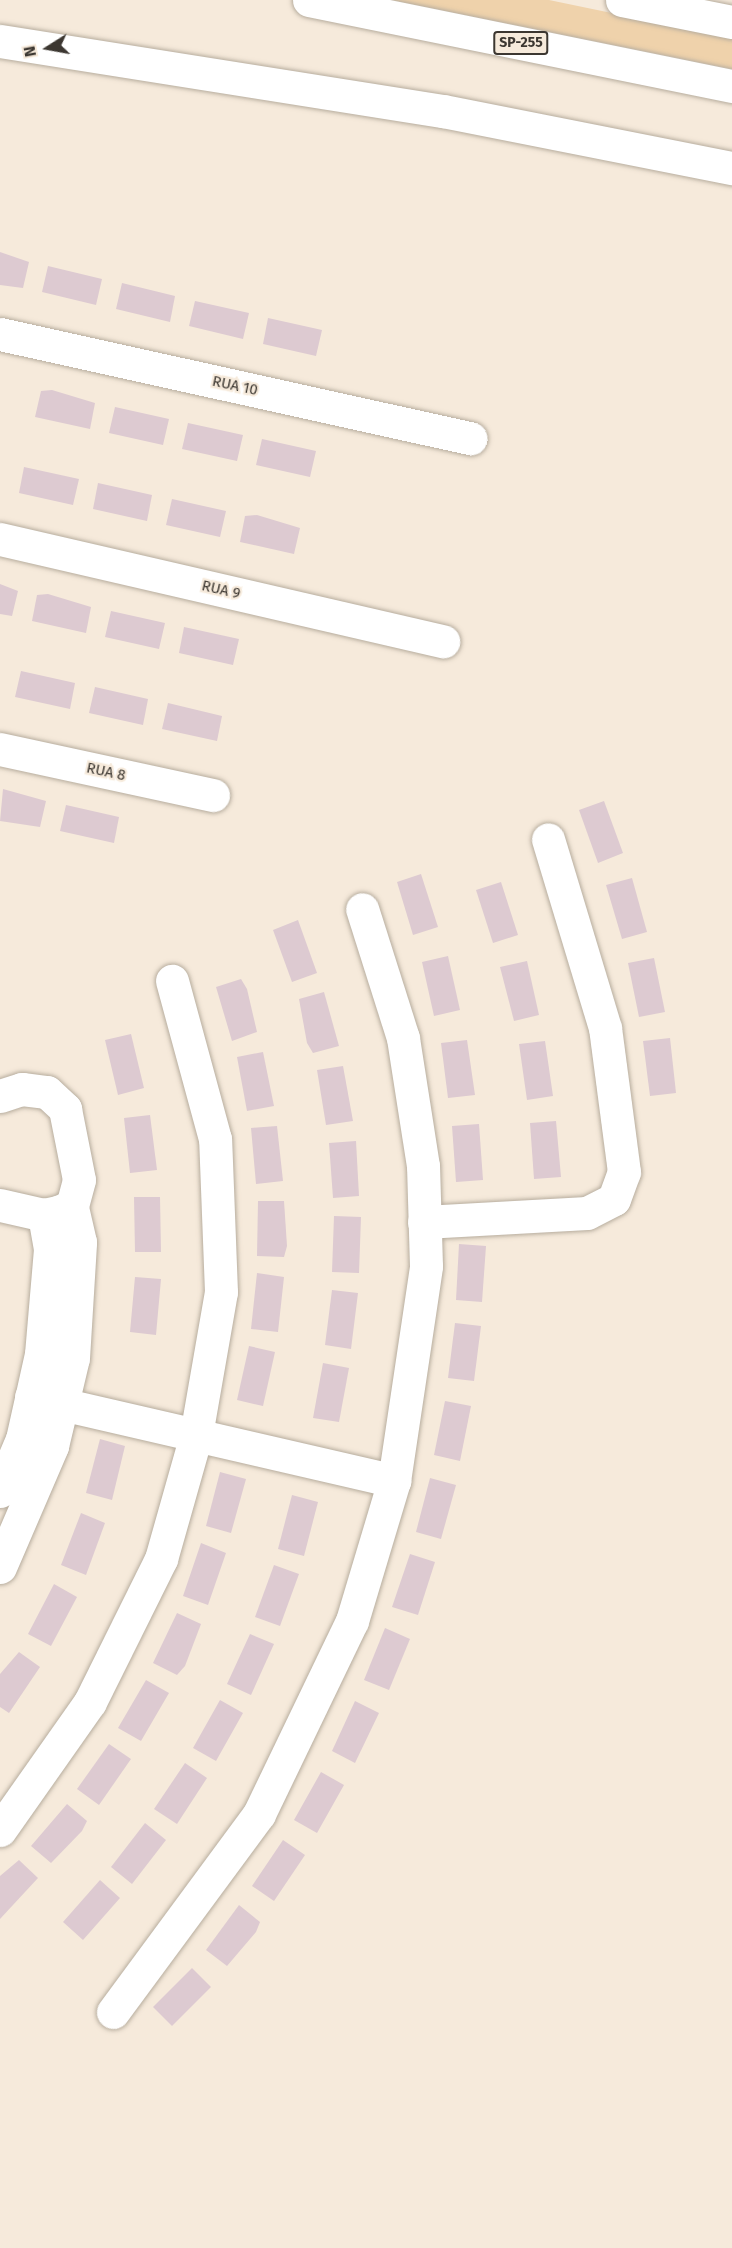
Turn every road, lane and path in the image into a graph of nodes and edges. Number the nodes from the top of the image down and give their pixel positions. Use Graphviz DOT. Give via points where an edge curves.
graph roads {
  1 [pos="309,0"];
  2 [pos="622,0"];
  3 [pos="732,22"];
  4 [pos="0,41"];
  5 [pos="732,86"];
  6 [pos="732,168"];
  7 [pos="0,334"];
  8 [pos="471,438"];
  9 [pos="0,539"];
  10 [pos="443,641"];
  11 [pos="0,749"];
  12 [pos="213,795"];
  13 [pos="548,839"];
  14 [pos="362,909"];
  15 [pos="172,981"];
  16 [pos="0,1096"];
  17 [pos="0,1205"];
  18 [pos="58,1210"];
  19 [pos="424,1222"];
  20 [pos="47,1400"];
  21 [pos="196,1436"];
  22 [pos="394,1482"];
  23 [pos="0,1491"];
  24 [pos="0,1567"];
  25 [pos="0,1830"];
  26 [pos="113,2012"];
  1 -- 5 [label="main road, SP-255"];
  2 -- 3 [label="main road"];
  4 -- 6 [label="main road" via="443,111"];
  7 -- 8 [label="main road, RUA 10"];
  9 -- 10 [label="main road, RUA 9"];
  11 -- 12 [label="main road, RUA 8"];
  13 -- 19 [label="main road" via="605,1028 624,1172 614,1199 586,1213"];
  14 -- 19 [label="main road" via="403,1038 423,1166"];
  15 -- 21 [label="main road" via="215,1140 221,1292"];
  16 -- 18 [label="main road" via="22,1089 47,1092 65,1109 79,1180"];
  17 -- 18 [label="main road"];
  18 -- 20 [label="main road" via="81,1242 73,1358"];
  19 -- 22 [label="main road" via="426,1266"];
  20 -- 21 [label="main road"];
  20 -- 23 [label="main road" via="22,1439"];
  20 -- 24 [label="main road" via="52,1446"];
  21 -- 22 [label="main road"];
  21 -- 25 [label="main road" via="161,1559 95,1692"];
  22 -- 26 [label="main road" via="352,1621 259,1814"];
}
